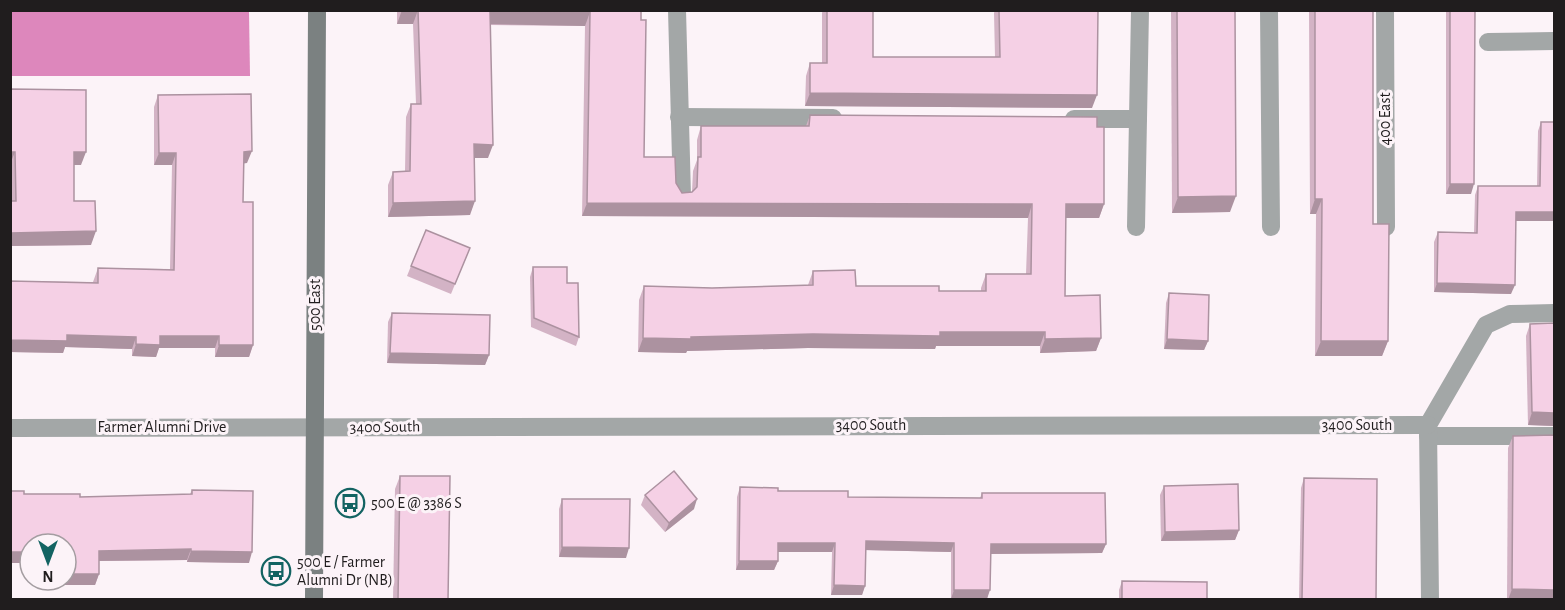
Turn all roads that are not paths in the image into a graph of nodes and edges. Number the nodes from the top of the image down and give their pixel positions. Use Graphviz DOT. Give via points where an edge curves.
graph roads {
  1 [pos="317,10"];
  2 [pos="677,10"];
  3 [pos="1140,10"];
  4 [pos="1269,10"];
  5 [pos="1385,10"];
  6 [pos="1554,40"];
  7 [pos="1488,42"];
  8 [pos="680,117"];
  9 [pos="856,118"];
  10 [pos="1056,119"];
  11 [pos="1138,119"];
  12 [pos="682,196"];
  13 [pos="1136,227"];
  14 [pos="1271,227"];
  15 [pos="1386,227"];
  16 [pos="1554,313"];
  17 [pos="10,428"];
  18 [pos="314,428"];
  19 [pos="1428,431"];
  20 [pos="1554,436"];
  21 [pos="314,600"];
  22 [pos="1430,600"];
  1 -- 18 [label="street, 500 East"];
  2 -- 8 [label="street"];
  3 -- 11 [label="street"];
  4 -- 14 [label="street"];
  5 -- 15 [label="street, 400 East"];
  6 -- 7 [label="street"];
  8 -- 9 [label="street"];
  8 -- 12 [label="street"];
  10 -- 11 [label="street"];
  11 -- 13 [label="street"];
  16 -- 19 [label="street" via="1510,314 1486,325"];
  17 -- 18 [label="street, Farmer Alumni Drive"];
  18 -- 19 [label="street, 3400 South"];
  18 -- 21 [label="street, 500 East"];
  19 -- 20 [label="street, 3400 South"];
  19 -- 22 [label="street"];
}
